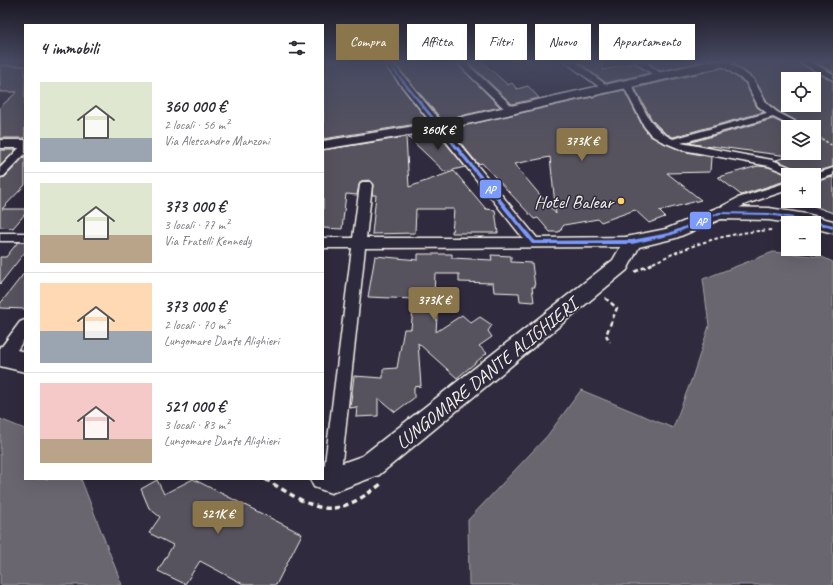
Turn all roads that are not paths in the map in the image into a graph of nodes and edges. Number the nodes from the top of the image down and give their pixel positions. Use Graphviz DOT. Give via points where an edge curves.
graph roads {
  1 [pos="409,88"];
  2 [pos="488,88"];
  3 [pos="611,88"];
  4 [pos="629,88"];
  5 [pos="754,88"];
  6 [pos="608,89"];
  7 [pos="511,110"];
  8 [pos="774,114"];
  9 [pos="786,120"];
  10 [pos="440,126"];
  11 [pos="672,142"];
  12 [pos="0,144"];
  13 [pos="24,144"];
  14 [pos="324,145"];
  15 [pos="24,149"];
  16 [pos="784,168"];
  17 [pos="833,171"];
  18 [pos="0,174"];
  19 [pos="821,175"];
  20 [pos="366,185"];
  21 [pos="781,188"];
  22 [pos="719,213"];
  23 [pos="833,227"];
  24 [pos="0,237"];
  25 [pos="24,238"];
  26 [pos="632,242"];
  27 [pos="324,243"];
  28 [pos="359,243"];
  29 [pos="534,244"];
  30 [pos="24,327"];
  31 [pos="2,357"];
  32 [pos="24,362"];
  33 [pos="327,479"];
  1 -- 10 [label="street"];
  2 -- 7 [label="street"];
  3 -- 6 [label="street"];
  4 -- 11 [label="street" via="649,126 655,133"];
  5 -- 8 [label="street" via="763,106"];
  6 -- 7 [label="street"];
  7 -- 10 [label="street"];
  8 -- 9 [label="street"];
  8 -- 11 [label="street"];
  10 -- 14 [label="street"];
  10 -- 29 [label="street"];
  11 -- 16 [label="street" via="683,147 772,163"];
  12 -- 13 [label="street"];
  15 -- 18 [label="street"];
  17 -- 19 [label="street"];
  20 -- 28 [label="street"];
  21 -- 22 [label="street" via="742,201"];
  22 -- 23 [label="street" via="769,214"];
  22 -- 26 [label="street" via="670,234"];
  24 -- 25 [label="street"];
  26 -- 29 [label="street"];
  26 -- 33 [label="street, LUNGOMARE DANTE ALIGHIERI" via="620,264 370,466"];
  27 -- 28 [label="street"];
  28 -- 29 [label="street"];
  28 -- 33 [label="street"];
  30 -- 31 [label="street"];
  31 -- 32 [label="street"];
}
